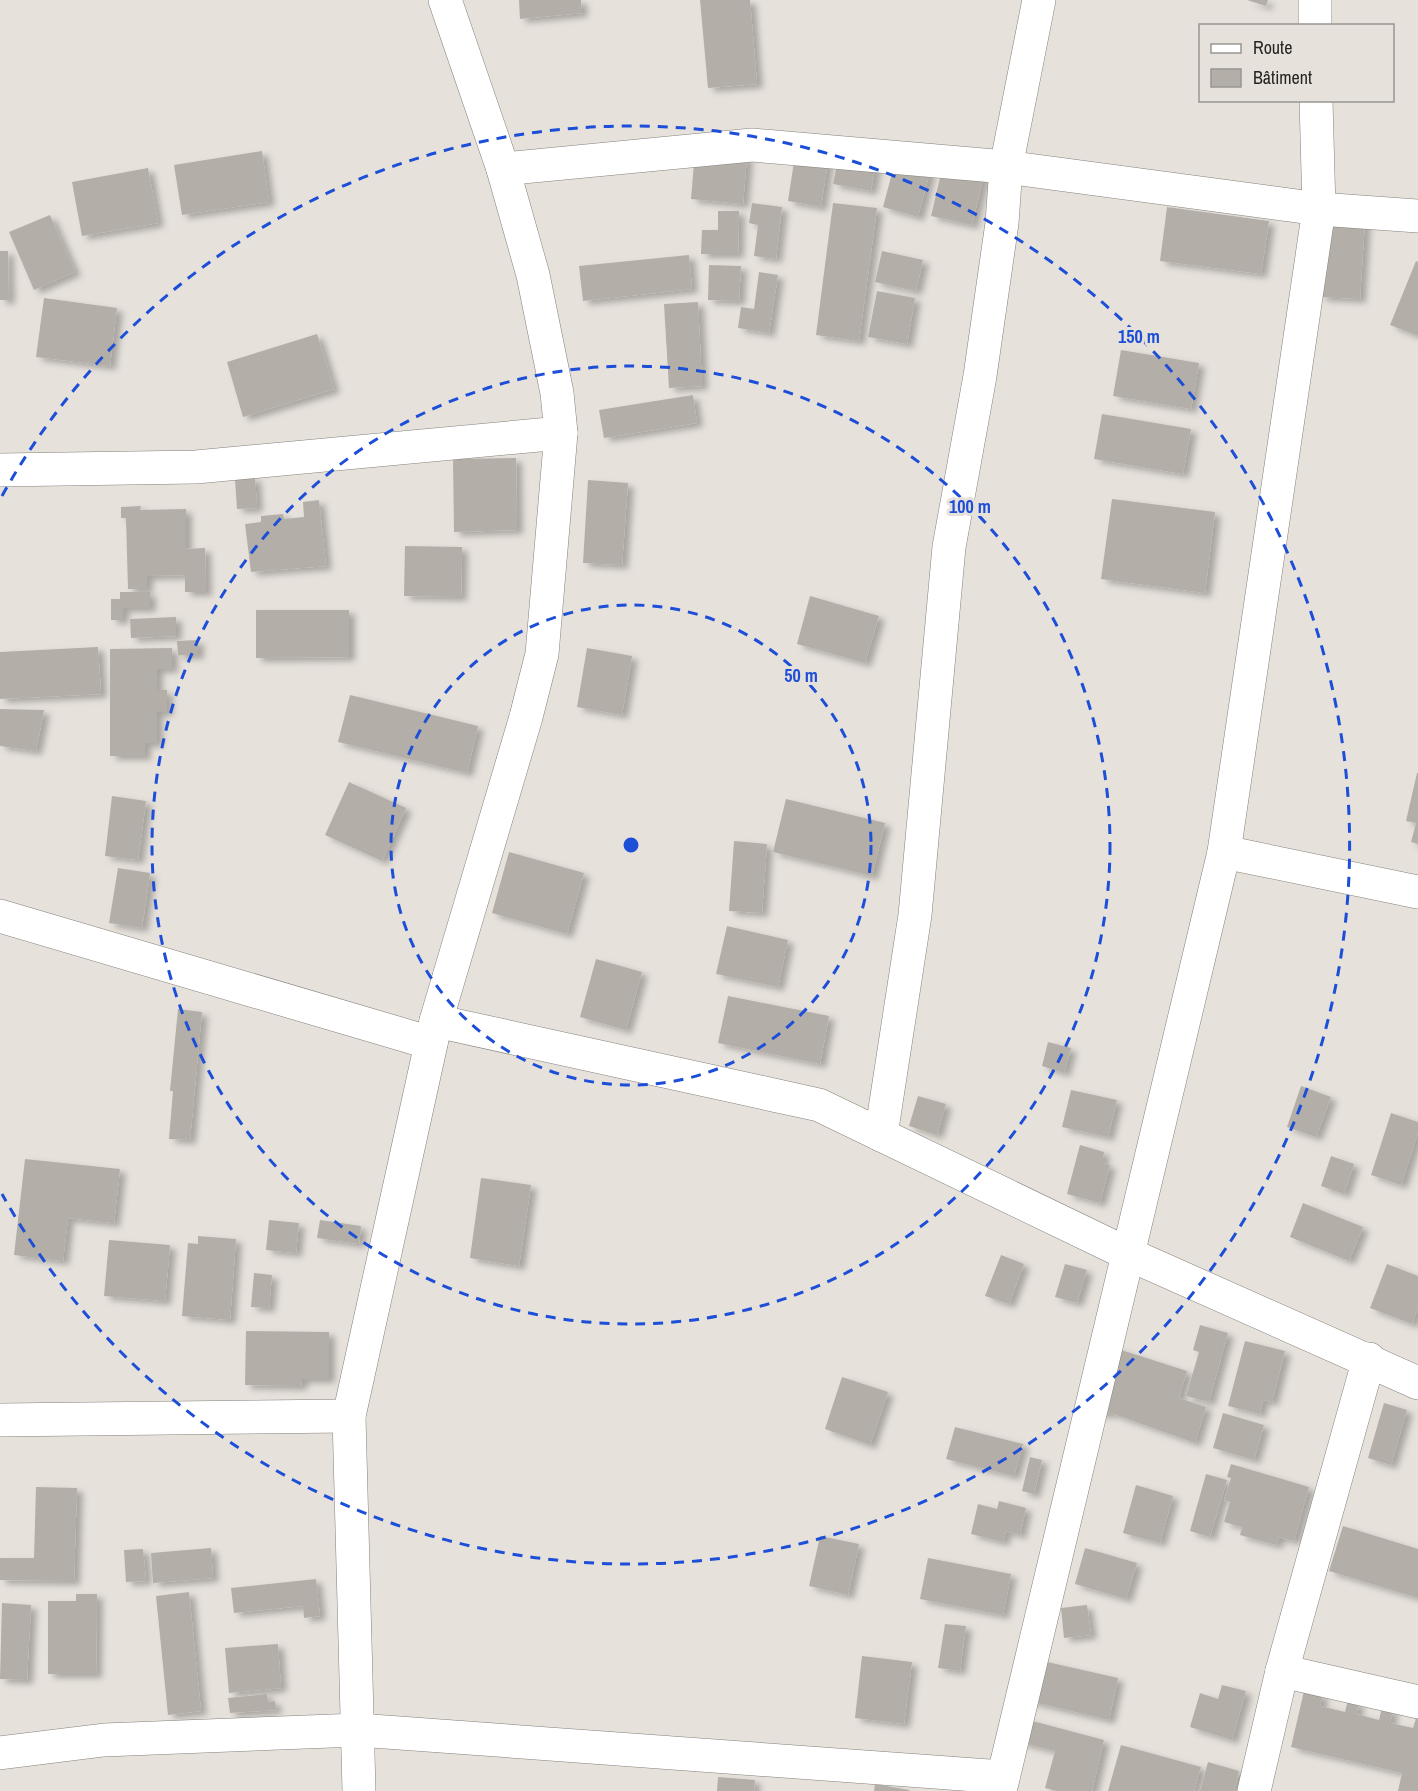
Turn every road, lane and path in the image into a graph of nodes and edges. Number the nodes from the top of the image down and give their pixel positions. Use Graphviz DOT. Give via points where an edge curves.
graph roads {
  1 [pos="445,0"];
  2 [pos="1039,0"];
  3 [pos="1315,0"];
  4 [pos="1315,24"];
  5 [pos="1317,102"];
  6 [pos="1006,167"];
  7 [pos="504,170"];
  8 [pos="1319,209"];
  9 [pos="1418,216"];
  10 [pos="561,433"];
  11 [pos="0,470"];
  12 [pos="1224,852"];
  13 [pos="1418,892"];
  14 [pos="0,916"];
  15 [pos="433,1032"];
  16 [pos="881,1135"];
  17 [pos="1126,1253"];
  18 [pos="1369,1359"];
  19 [pos="1418,1383"];
  20 [pos="349,1416"];
  21 [pos="0,1420"];
  22 [pos="1282,1671"];
  23 [pos="1418,1702"];
  24 [pos="358,1730"];
  25 [pos="0,1753"];
  26 [pos="1001,1784"];
  27 [pos="359,1791"];
  28 [pos="1254,1791"];
  1 -- 7 [label="street"];
  2 -- 6 [label="street"];
  3 -- 4 [label="street"];
  5 -- 8 [label="street"];
  6 -- 7 [label="street" via="752,144"];
  6 -- 8 [label="street"];
  6 -- 16 [label="street" via="982,364 949,547 915,915"];
  7 -- 10 [label="street" via="533,275 557,393"];
  8 -- 9 [label="street"];
  8 -- 12 [label="street"];
  10 -- 11 [label="street" via="196,467"];
  10 -- 15 [label="street" via="542,654"];
  12 -- 13 [label="street"];
  12 -- 17 [label="street"];
  14 -- 15 [label="street"];
  15 -- 16 [label="street" via="819,1105"];
  15 -- 20 [label="street"];
  16 -- 17 [label="street"];
  17 -- 18 [label="street"];
  17 -- 26 [label="street"];
  18 -- 19 [label="street"];
  18 -- 22 [label="street"];
  20 -- 21 [label="street"];
  20 -- 24 [label="street"];
  22 -- 23 [label="street"];
  22 -- 28 [label="street"];
  24 -- 25 [label="street" via="104,1740"];
  24 -- 26 [label="street"];
  24 -- 27 [label="street"];
}
